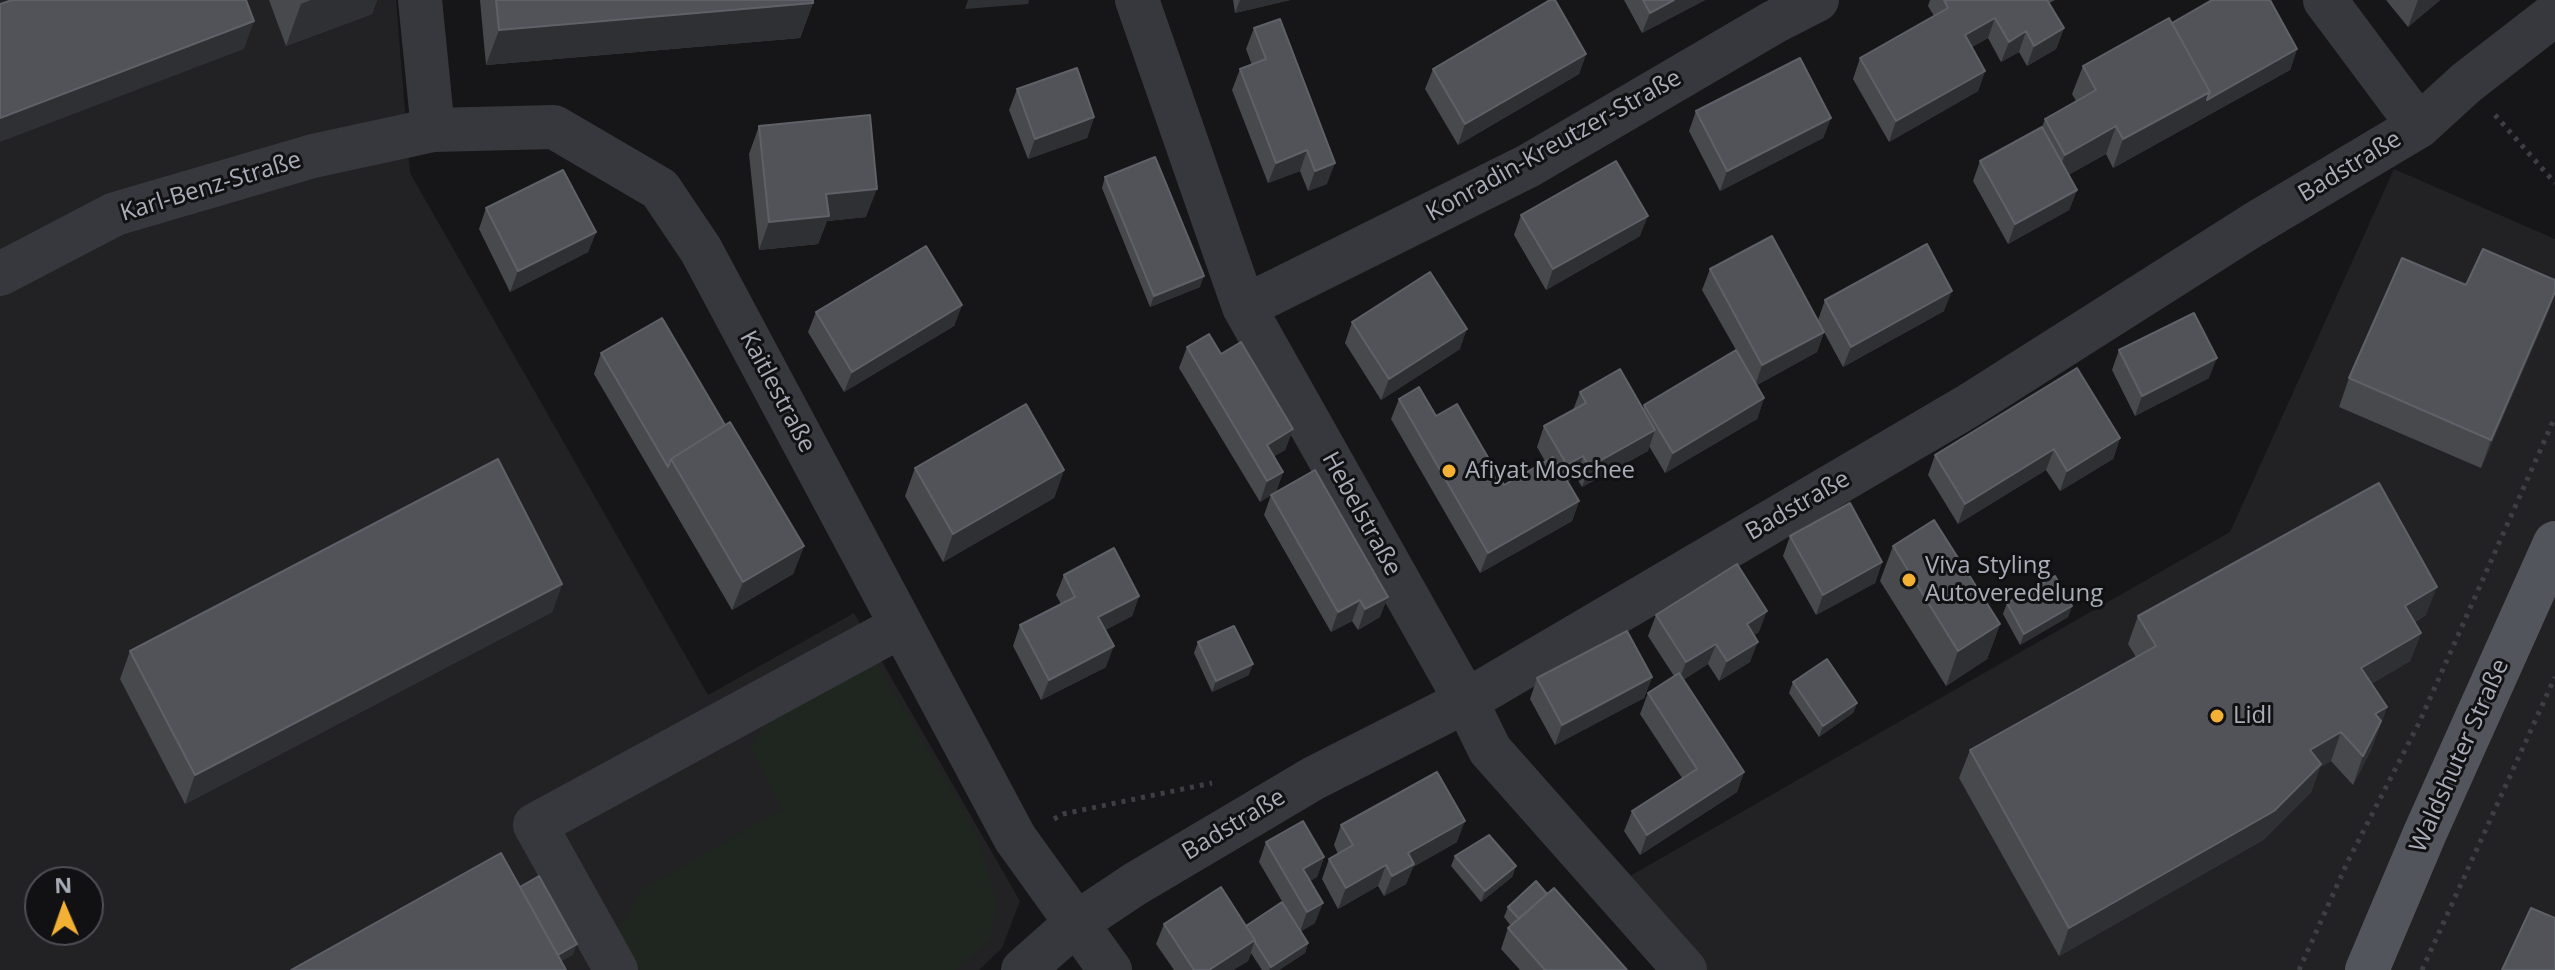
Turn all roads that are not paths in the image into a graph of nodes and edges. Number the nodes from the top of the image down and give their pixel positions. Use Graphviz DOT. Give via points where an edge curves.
graph roads {
  1 [pos="420,0"];
  2 [pos="1137,0"];
  3 [pos="1817,0"];
  4 [pos="2325,0"];
  5 [pos="2555,14"];
  6 [pos="2419,126"];
  7 [pos="433,130"];
  8 [pos="0,274"];
  9 [pos="1244,307"];
  10 [pos="2555,543"];
  11 [pos="901,626"];
  12 [pos="1466,701"];
  13 [pos="1075,924"];
  14 [pos="616,970"];
  15 [pos="1023,970"];
  16 [pos="1110,970"];
  17 [pos="1685,970"];
  18 [pos="2367,970"];
  1 -- 7 [label="street"];
  2 -- 9 [label="street, Hebelstraße"];
  3 -- 9 [label="street, Konradin-Kreutzer-Straße" via="1528,166"];
  4 -- 6 [label="street"];
  5 -- 6 [label="street, Badstraße"];
  6 -- 12 [label="street, Badstraße" via="1968,406"];
  7 -- 8 [label="street, Karl-Benz-Straße" via="313,156 115,214"];
  7 -- 11 [label="street, Kaitlestraße" via="554,127 660,189 701,250"];
  9 -- 12 [label="street, Hebelstraße"];
  10 -- 18 [label="main road, Waldshuter Straße"];
  11 -- 13 [label="street, Kaitlestraße" via="1015,838"];
  11 -- 14 [label="street" via="535,825"];
  12 -- 13 [label="street, Badstraße" via="1284,796"];
  12 -- 17 [label="street, Hebelstraße" via="1490,750"];
  13 -- 15 [label="street, Badstraße"];
  13 -- 16 [label="street, Kaitlestraße"];
}
